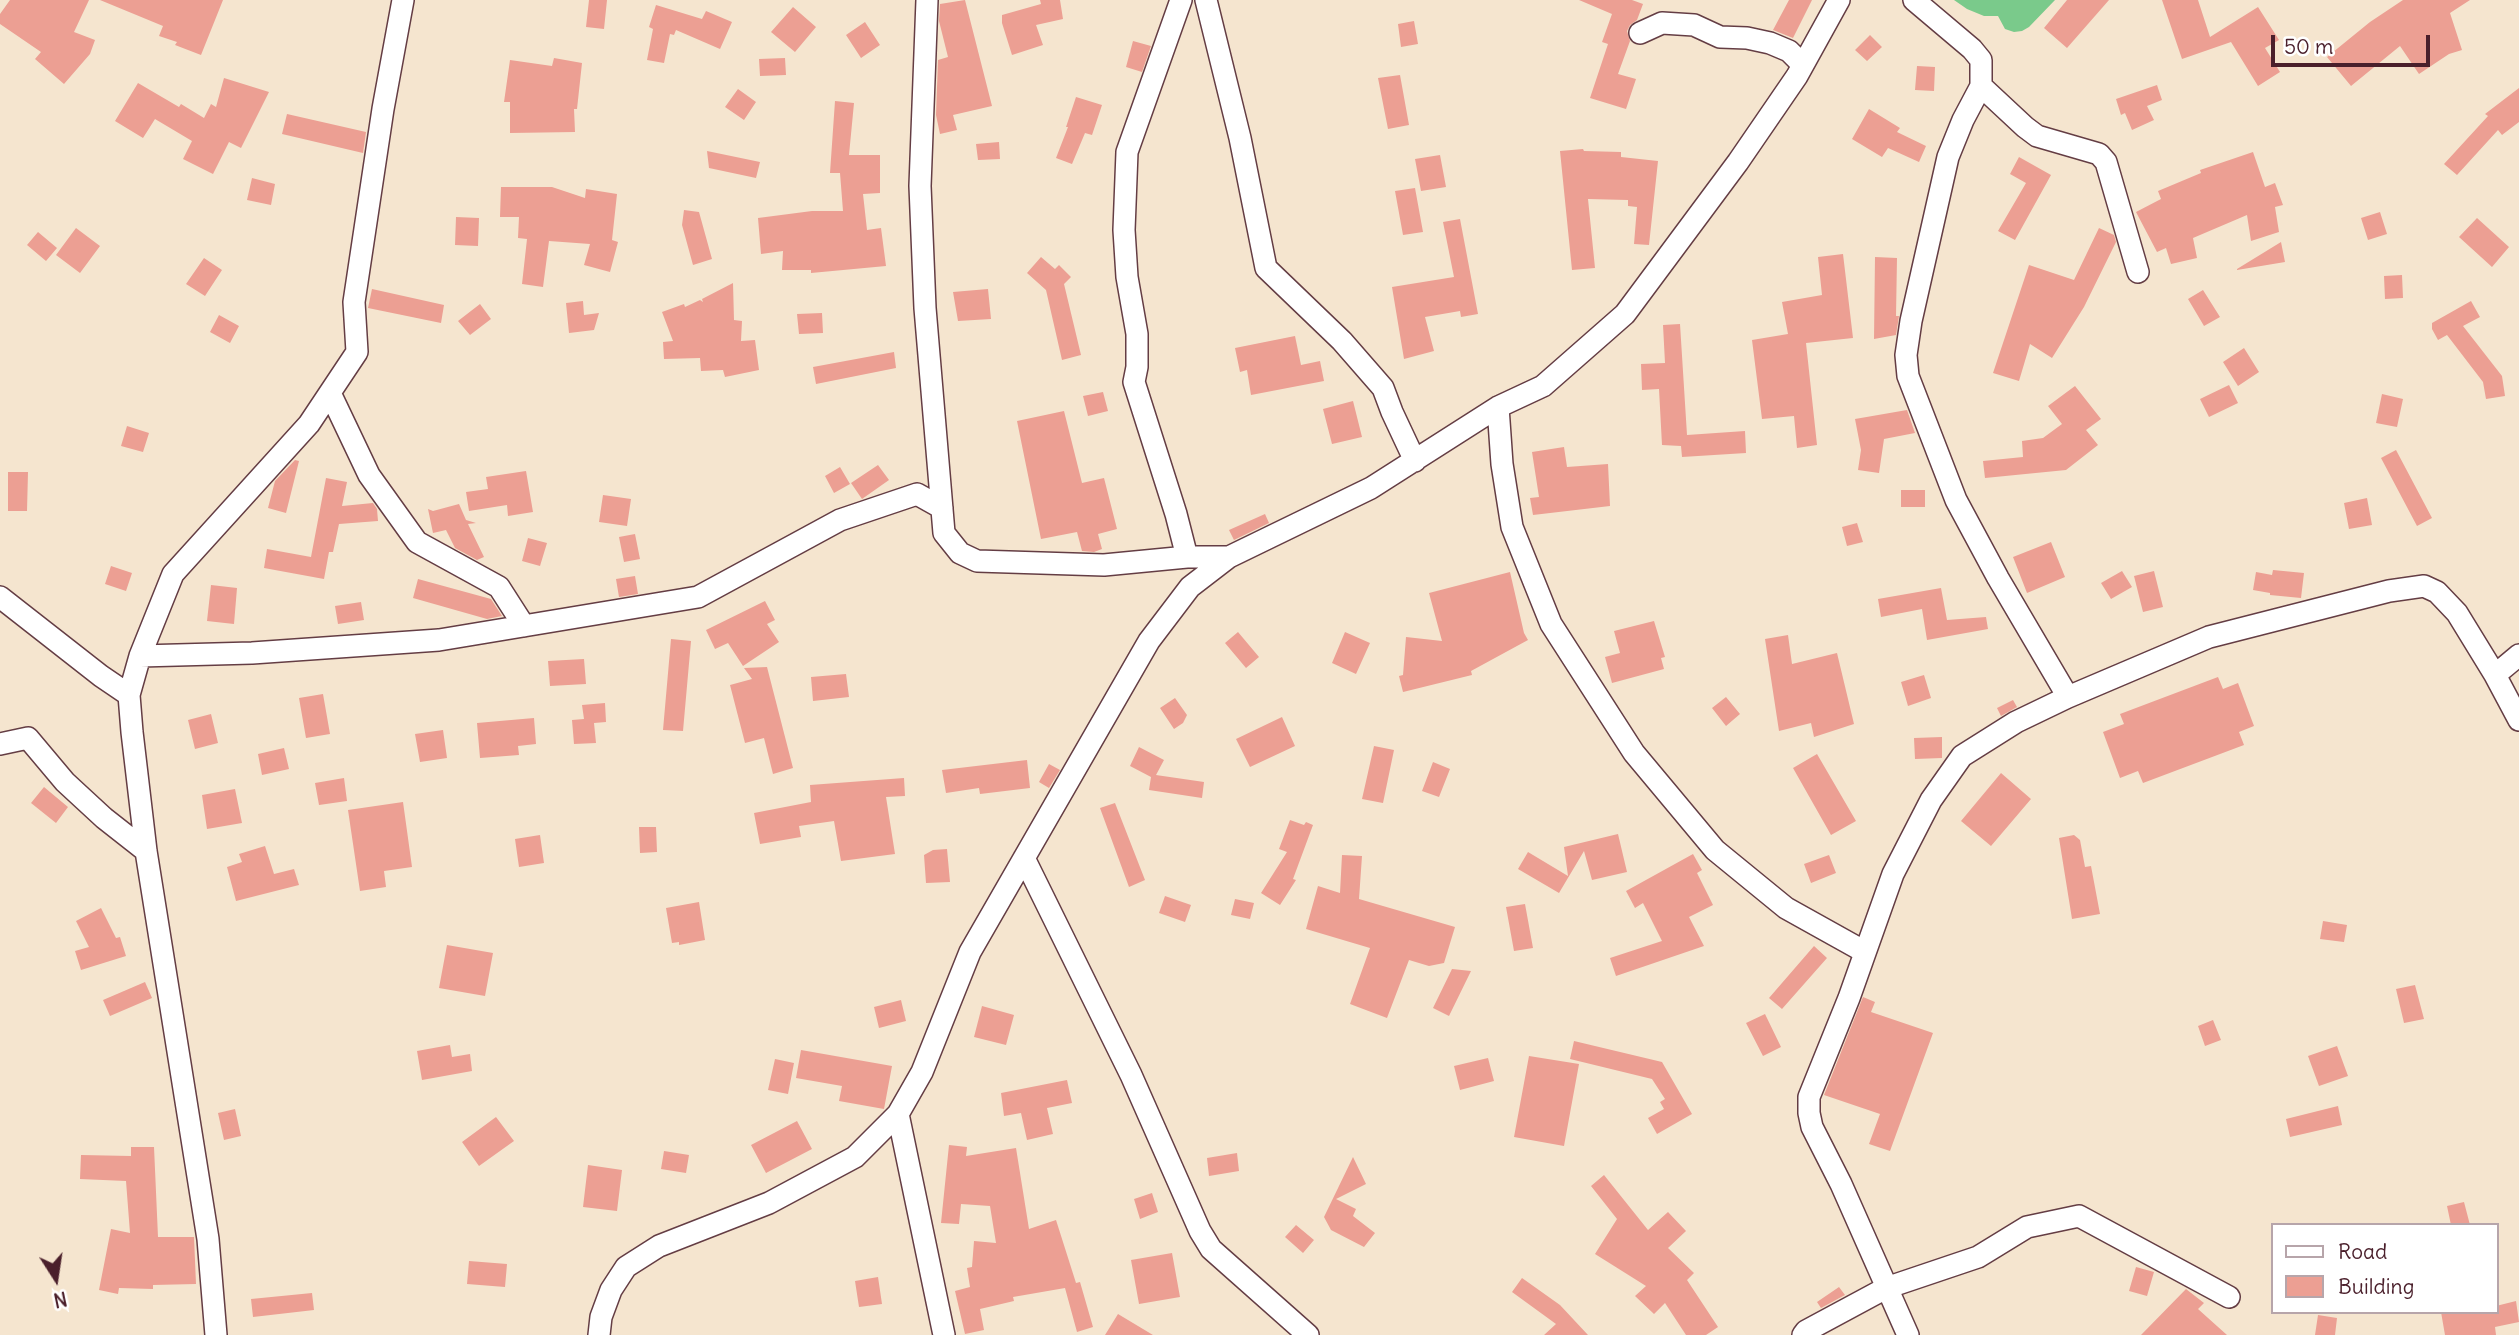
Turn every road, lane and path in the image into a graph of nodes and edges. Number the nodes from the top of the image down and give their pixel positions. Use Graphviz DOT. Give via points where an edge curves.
graph roads {
  1 [pos="403,0"];
  2 [pos="1181,0"];
  3 [pos="1206,0"];
  4 [pos="1839,0"];
  5 [pos="1914,0"];
  6 [pos="929,2"];
  7 [pos="1640,33"];
  8 [pos="1803,65"];
  9 [pos="1981,86"];
  10 [pos="2138,272"];
  11 [pos="330,393"];
  12 [pos="1498,407"];
  13 [pos="1415,461"];
  14 [pos="943,508"];
  15 [pos="1187,557"];
  16 [pos="1229,557"];
  17 [pos="0,597"];
  18 [pos="524,626"];
  19 [pos="2519,655"];
  20 [pos="140,656"];
  21 [pos="2495,676"];
  22 [pos="129,695"];
  23 [pos="2068,697"];
  24 [pos="2519,720"];
  25 [pos="0,744"];
  26 [pos="146,852"];
  27 [pos="1024,858"];
  28 [pos="1865,952"];
  29 [pos="898,1114"];
  30 [pos="1886,1288"];
  31 [pos="2229,1297"];
  32 [pos="216,1335"];
  33 [pos="599,1335"];
  34 [pos="944,1335"];
  35 [pos="1308,1335"];
  36 [pos="1802,1335"];
  37 [pos="1908,1335"];
  1 -- 11 [label="street" via="354,302 357,352"];
  2 -- 15 [label="street" via="1127,152 1124,230 1137,334 1134,382"];
  3 -- 13 [label="street" via="1266,268 1383,388"];
  4 -- 8 [label="street"];
  5 -- 9 [label="street" via="1981,60"];
  6 -- 14 [label="street" via="920,186 925,308"];
  7 -- 8 [label="street" via="1662,23 1694,25 1720,37 1770,43 1789,51"];
  8 -- 12 [label="street" via="1738,162 1625,314 1543,386"];
  9 -- 10 [label="street" via="2037,136 2099,154 2106,162"];
  9 -- 23 [label="street" via="1948,157 1911,321 1908,376 1956,500"];
  11 -- 18 [label="street" via="369,475 417,542 499,587"];
  11 -- 20 [label="street" via="309,424 173,574"];
  12 -- 13 [label="street"];
  12 -- 28 [label="street" via="1512,527 1551,624 1634,753 1715,850 1786,908"];
  13 -- 16 [label="street" via="1371,488"];
  14 -- 15 [label="street" via="944,533 960,553 977,561 1104,565"];
  14 -- 18 [label="street" via="917,494 840,520 698,597"];
  15 -- 16 [label="street"];
  16 -- 27 [label="street" via="1189,587 1149,641"];
  17 -- 22 [label="street"];
  18 -- 20 [label="street" via="426,641"];
  19 -- 21 [label="street"];
  20 -- 22 [label="street"];
  21 -- 23 [label="street" via="2458,613 2424,586 2209,637"];
  21 -- 24 [label="street"];
  22 -- 26 [label="street"];
  23 -- 28 [label="street" via="1962,756 1931,800 1893,874"];
  25 -- 26 [label="street" via="28,738 65,782"];
  26 -- 32 [label="street" via="208,1240"];
  27 -- 29 [label="street" via="970,952 922,1072"];
  27 -- 35 [label="street" via="1131,1075 1200,1231 1212,1249"];
  28 -- 30 [label="street" via="1809,1097 1809,1114"];
  29 -- 33 [label="street" via="855,1157 769,1203 659,1246 626,1267 611,1290"];
  29 -- 34 [label="street"];
  30 -- 31 [label="street" via="1979,1257 2027,1227 2079,1216"];
  30 -- 36 [label="street"];
  30 -- 37 [label="street"];
}
